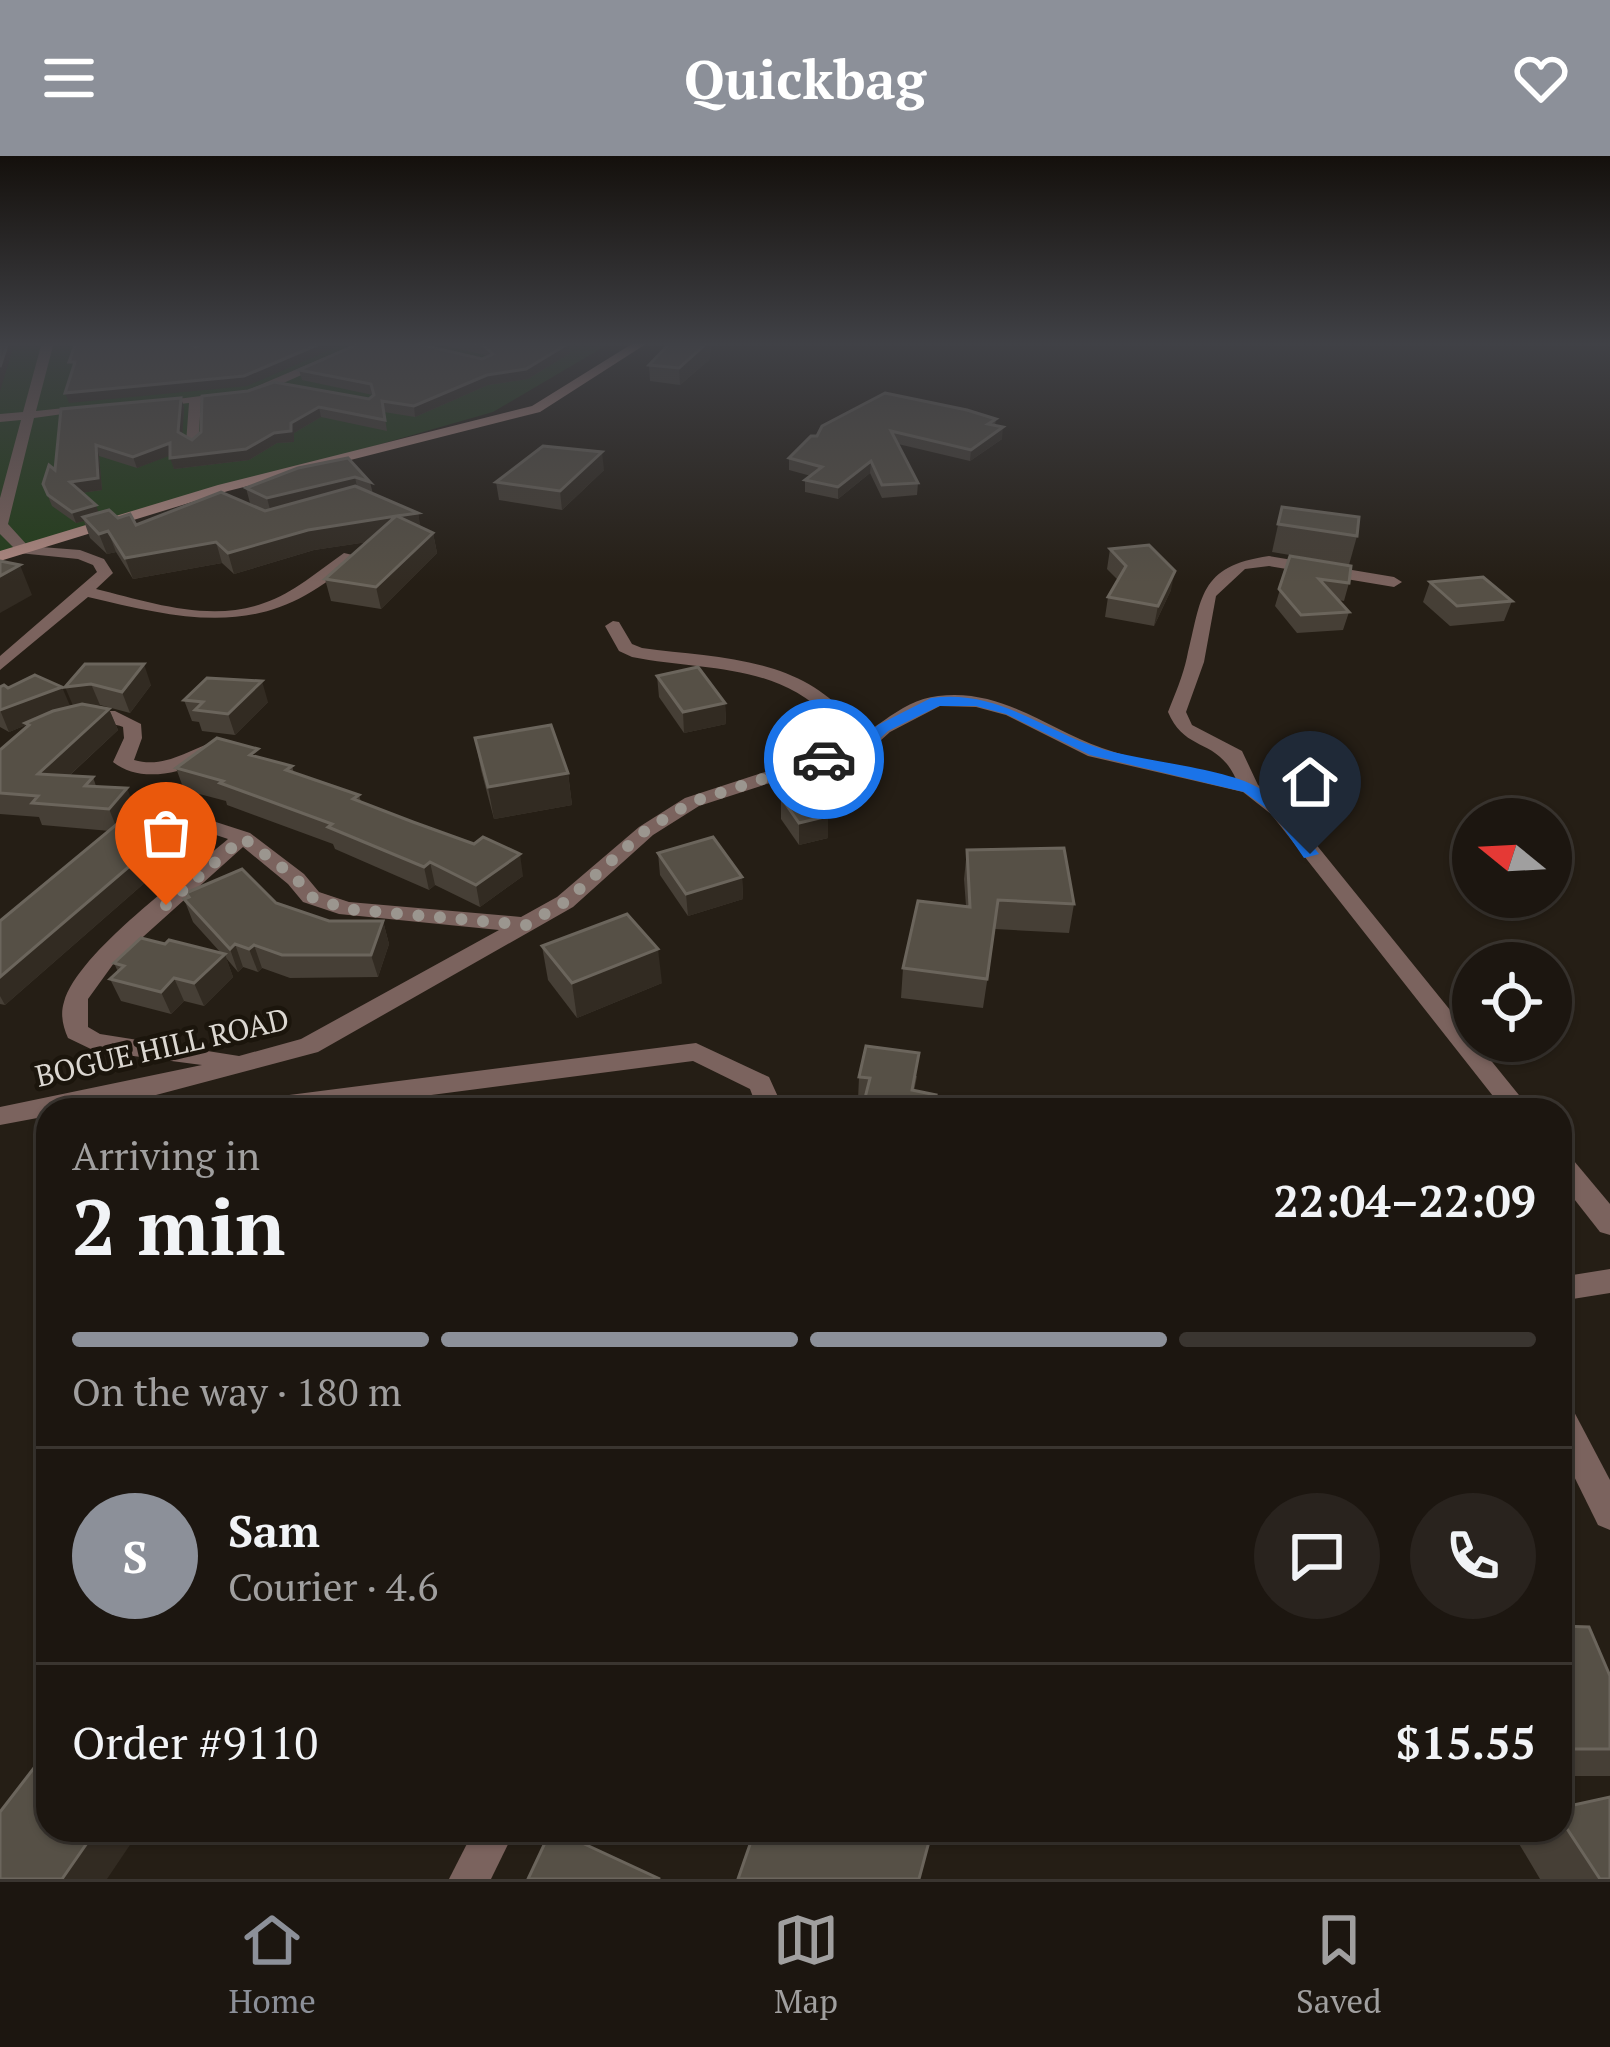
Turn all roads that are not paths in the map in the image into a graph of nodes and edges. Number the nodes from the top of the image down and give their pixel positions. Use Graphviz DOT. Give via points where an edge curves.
graph roads {
  1 [pos="27,422"];
  2 [pos="194,422"];
  3 [pos="483,422"];
  4 [pos="193,443"];
  5 [pos="207,493"];
  6 [pos="224,502"];
  7 [pos="0,525"];
  8 [pos="24,550"];
  9 [pos="0,556"];
  10 [pos="349,556"];
  11 [pos="1394,582"];
  12 [pos="84,591"];
  13 [pos="613,626"];
  14 [pos="0,665"];
  15 [pos="57,723"];
  16 [pos="218,746"];
  17 [pos="819,760"];
  18 [pos="1250,788"];
  19 [pos="181,817"];
  20 [pos="243,838"];
  21 [pos="526,925"];
  22 [pos="249,1062"];
  23 [pos="86,1098"];
  24 [pos="337,1098"];
  25 [pos="766,1098"];
  26 [pos="1508,1098"];
  27 [pos="36,1108"];
  28 [pos="0,1116"];
  29 [pos="1572,1177"];
  30 [pos="1610,1224"];
  31 [pos="1610,1281"];
  32 [pos="1572,1287"];
  33 [pos="1572,1440"];
  34 [pos="1610,1514"];
  35 [pos="489,1842"];
  36 [pos="469,1879"];
  1 -- 7 [label="street"];
  2 -- 4 [label="street"];
  3 -- 5 [label="street"];
  5 -- 6 [label="street"];
  5 -- 8 [label="street"];
  7 -- 8 [label="street"];
  8 -- 9 [label="street"];
  8 -- 12 [label="street" via="99,562 105,573"];
  10 -- 12 [label="street" via="292,597 246,613 203,618"];
  11 -- 18 [label="street" via="1269,561 1240,565 1208,595 1177,712 1184,728 1235,755"];
  12 -- 14 [label="street"];
  13 -- 17 [label="street" via="638,653 790,678 823,695 839,717"];
  15 -- 16 [label="street" via="88,715 125,719 134,730 123,762 130,767 159,768"];
  17 -- 18 [label="street, BOGUE HILL ROAD" via="862,747 937,701 976,702 1095,752"];
  17 -- 21 [label="street, BOGUE HILL ROAD" via="692,802"];
  18 -- 26 [label="street" via="1278,810"];
  19 -- 20 [label="street"];
  20 -- 21 [label="street" via="311,897 346,909"];
  20 -- 22 [label="street" via="99,967 77,996 74,1018 76,1032 95,1042"];
  21 -- 22 [label="street, BOGUE HILL ROAD" via="309,1046"];
  22 -- 23 [label="street, BOGUE HILL ROAD"];
  24 -- 25 [label="street" via="696,1052 760,1083"];
  27 -- 28 [label="street, BOGUE HILL ROAD"];
  29 -- 30 [label="street"];
  31 -- 32 [label="street"];
  33 -- 34 [label="street"];
  35 -- 36 [label="street"];
}
